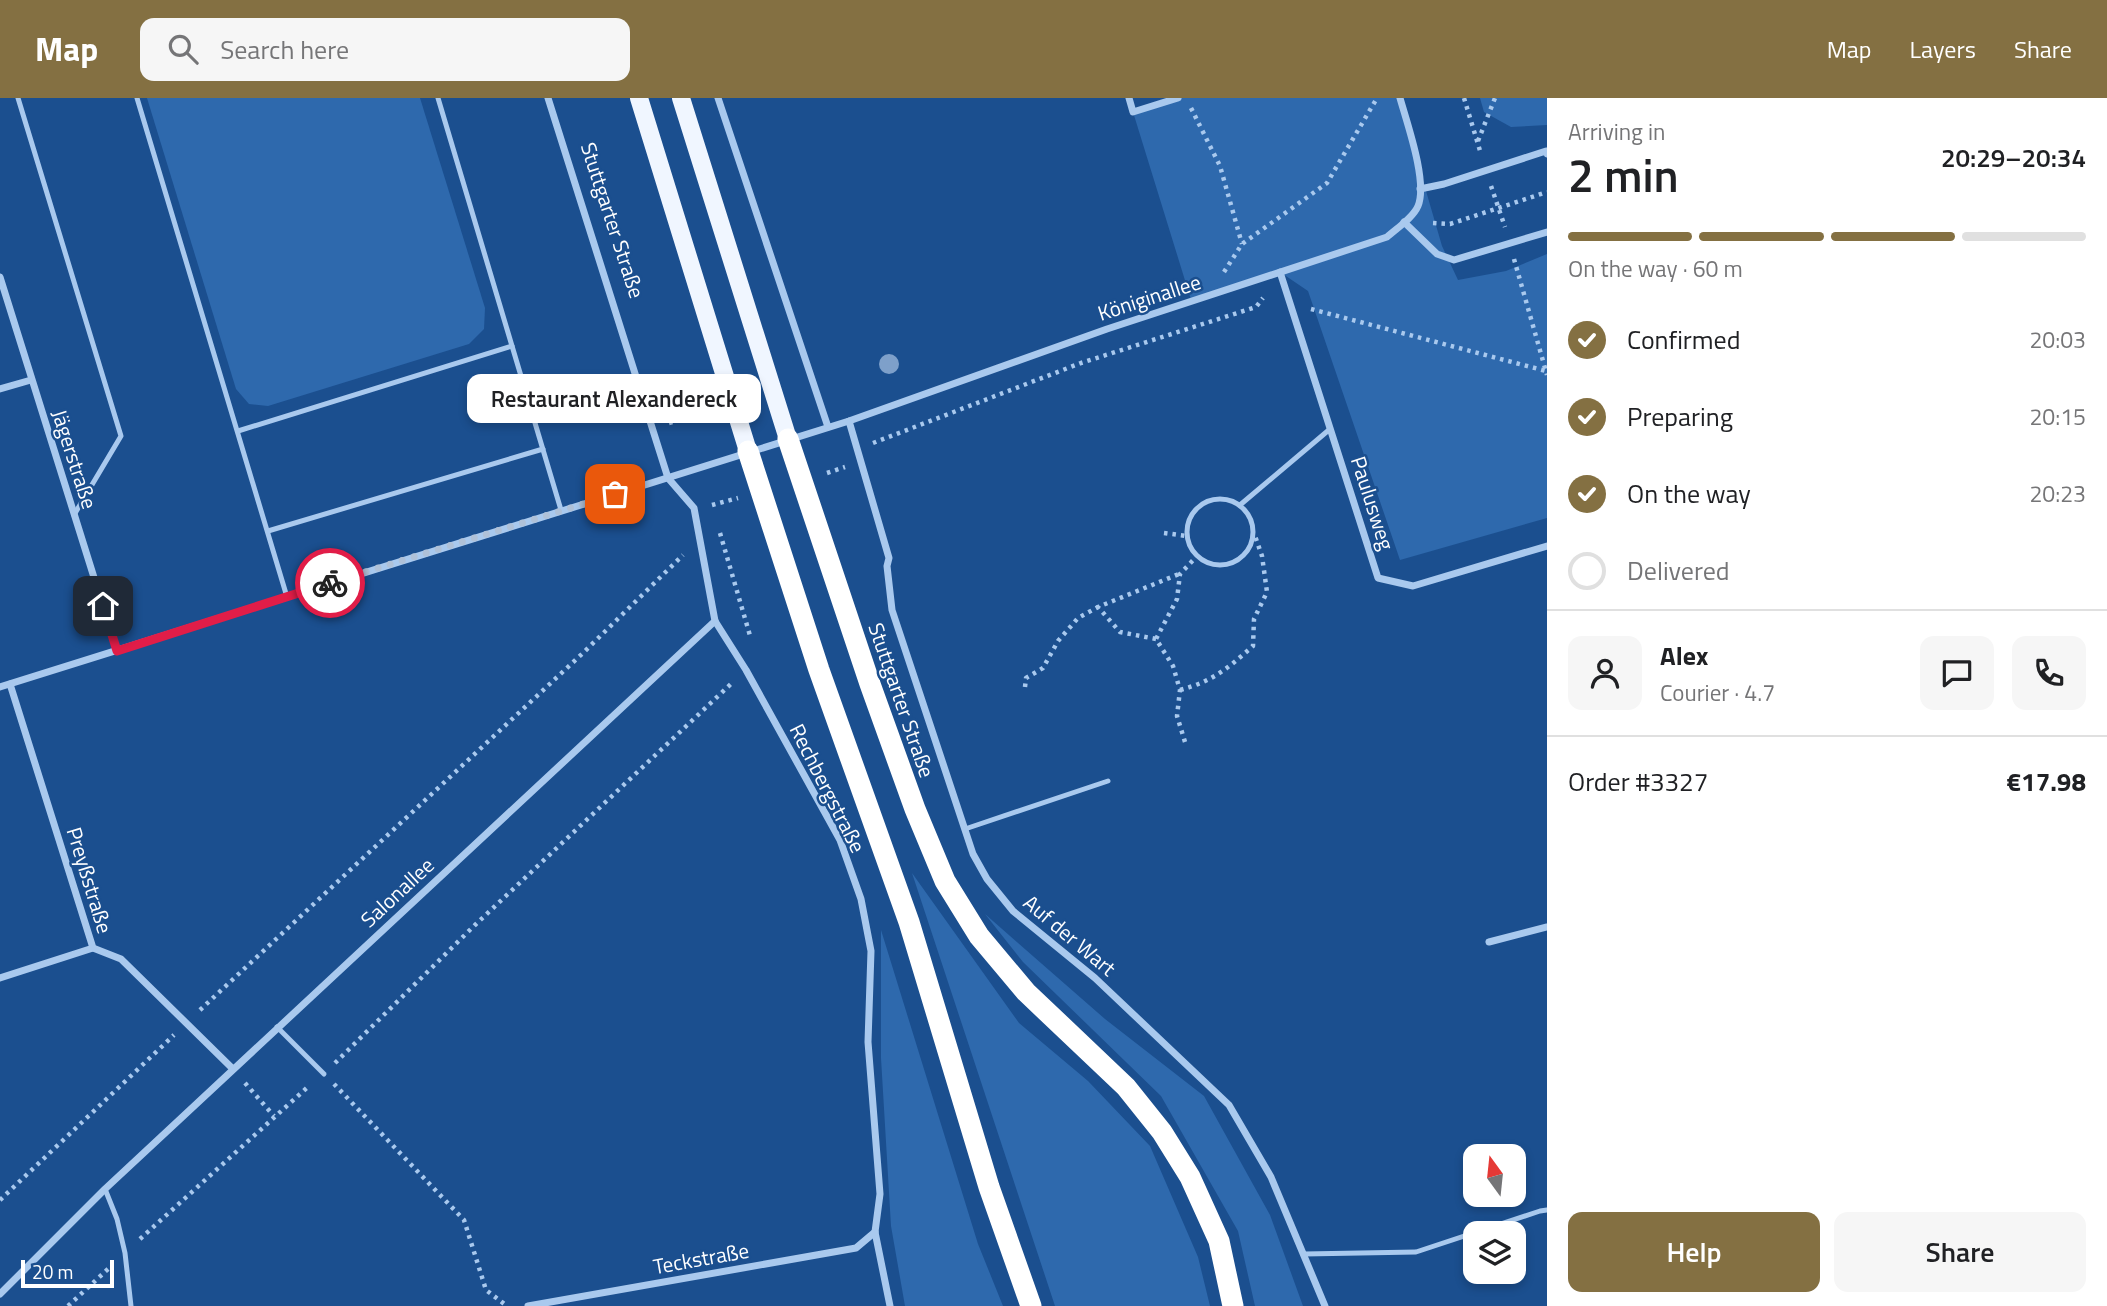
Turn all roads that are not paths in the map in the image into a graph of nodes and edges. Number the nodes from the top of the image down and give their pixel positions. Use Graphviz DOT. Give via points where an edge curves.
graph roads {
  1 [pos="18,98"];
  2 [pos="137,98"];
  3 [pos="438,98"];
  4 [pos="548,98"];
  5 [pos="639,98"];
  6 [pos="681,98"];
  7 [pos="718,98"];
  8 [pos="1129,98"];
  9 [pos="1178,98"];
  10 [pos="1400,98"];
  11 [pos="1547,154"];
  12 [pos="1420,189"];
  13 [pos="1405,222"];
  14 [pos="1547,232"];
  15 [pos="1280,272"];
  16 [pos="0,277"];
  17 [pos="512,346"];
  18 [pos="31,380"];
  19 [pos="0,389"];
  20 [pos="849,421"];
  21 [pos="828,427"];
  22 [pos="1330,429"];
  23 [pos="238,430"];
  24 [pos="788,439"];
  25 [pos="543,449"];
  26 [pos="748,451"];
  27 [pos="668,478"];
  28 [pos="1240,505"];
  29 [pos="561,510"];
  30 [pos="74,515"];
  31 [pos="268,531"];
  32 [pos="1547,546"];
  33 [pos="287,597"];
  34 [pos="715,621"];
  35 [pos="117,651"];
  36 [pos="10,684"];
  37 [pos="0,687"];
  38 [pos="1108,781"];
  39 [pos="965,829"];
  40 [pos="1547,927"];
  41 [pos="1489,942"];
  42 [pos="93,948"];
  43 [pos="0,978"];
  44 [pos="277,1027"];
  45 [pos="233,1069"];
  46 [pos="324,1074"];
  47 [pos="104,1189"];
  48 [pos="1547,1210"];
  49 [pos="875,1232"];
  50 [pos="1304,1254"];
  51 [pos="0,1294"];
  52 [pos="131,1306"];
  53 [pos="528,1306"];
  54 [pos="890,1306"];
  55 [pos="1031,1306"];
  56 [pos="1233,1306"];
  57 [pos="1325,1306"];
  1 -- 30 [label="lane" via="121,436"];
  2 -- 23 [label="lane"];
  3 -- 17 [label="lane"];
  4 -- 27 [label="street, Stuttgarter Straße"];
  5 -- 26 [label="main road"];
  6 -- 24 [label="main road, Stuttgarter Straße"];
  7 -- 21 [label="street"];
  8 -- 9 [label="street" via="1133,112"];
  10 -- 12 [label="street" via="1415,148"];
  11 -- 12 [label="street"];
  12 -- 13 [label="street" via="1418,206"];
  13 -- 14 [label="street" via="1437,254 1454,260"];
  13 -- 15 [label="street, Königinallee" via="1387,237"];
  15 -- 20 [label="street, Königinallee"];
  15 -- 22 [label="street, Paulusweg"];
  16 -- 18 [label="street, Jägerstraße"];
  17 -- 23 [label="lane"];
  17 -- 25 [label="lane"];
  18 -- 19 [label="street"];
  18 -- 30 [label="street, Jägerstraße"];
  20 -- 21 [label="street, Königinallee"];
  20 -- 39 [label="street, Auf der Wart" via="889,558 892,610"];
  21 -- 24 [label="street, Königinallee"];
  22 -- 28 [label="lane"];
  22 -- 32 [label="street, Paulusweg" via="1378,578 1413,586"];
  23 -- 31 [label="lane"];
  24 -- 26 [label="street, Königinallee"];
  24 -- 56 [label="highway, Stuttgarter Straße" via="874,696 945,881 979,936 1026,992 1126,1087 1162,1132 1191,1177 1219,1241"];
  25 -- 29 [label="lane"];
  25 -- 31 [label="lane"];
  26 -- 27 [label="street, Königinallee"];
  26 -- 55 [label="highway" via="819,670 909,922 989,1187"];
  27 -- 29 [label="street, Königinallee"];
  27 -- 34 [label="street, Rechbergstraße" via="694,508"];
  28 -- 28 [label="lane" via="1248,512 1254,533 1246,553 1228,565 1197,556 1187,536 1199,506 1220,499"];
  29 -- 33 [label="street, Königinallee"];
  30 -- 35 [label="street, Jägerstraße"];
  31 -- 33 [label="lane"];
  33 -- 35 [label="street, Königinallee"];
  34 -- 44 [label="street, Salonallee"];
  34 -- 49 [label="street, Rechbergstraße" via="840,840 861,898 871,951 868,1042 880,1194"];
  35 -- 36 [label="street, Königinallee"];
  36 -- 37 [label="street, Königinallee"];
  36 -- 42 [label="street, Preyßstraße"];
  38 -- 39 [label="lane"];
  39 -- 50 [label="street, Auf der Wart" via="973,854 1013,911 1095,978 1228,1105 1271,1177"];
  40 -- 41 [label="street"];
  42 -- 43 [label="street"];
  42 -- 45 [label="street, Preyßstraße" via="121,959"];
  44 -- 45 [label="street, Salonallee"];
  44 -- 46 [label="lane"];
  45 -- 47 [label="street, Salonallee"];
  47 -- 51 [label="street, Salonallee"];
  47 -- 52 [label="lane" via="125,1253"];
  48 -- 50 [label="lane" via="1416,1252"];
  49 -- 53 [label="street, Teckstraße" via="856,1248"];
  49 -- 54 [label="street, Rechbergstraße"];
  50 -- 57 [label="street, Auf der Wart"];
}
